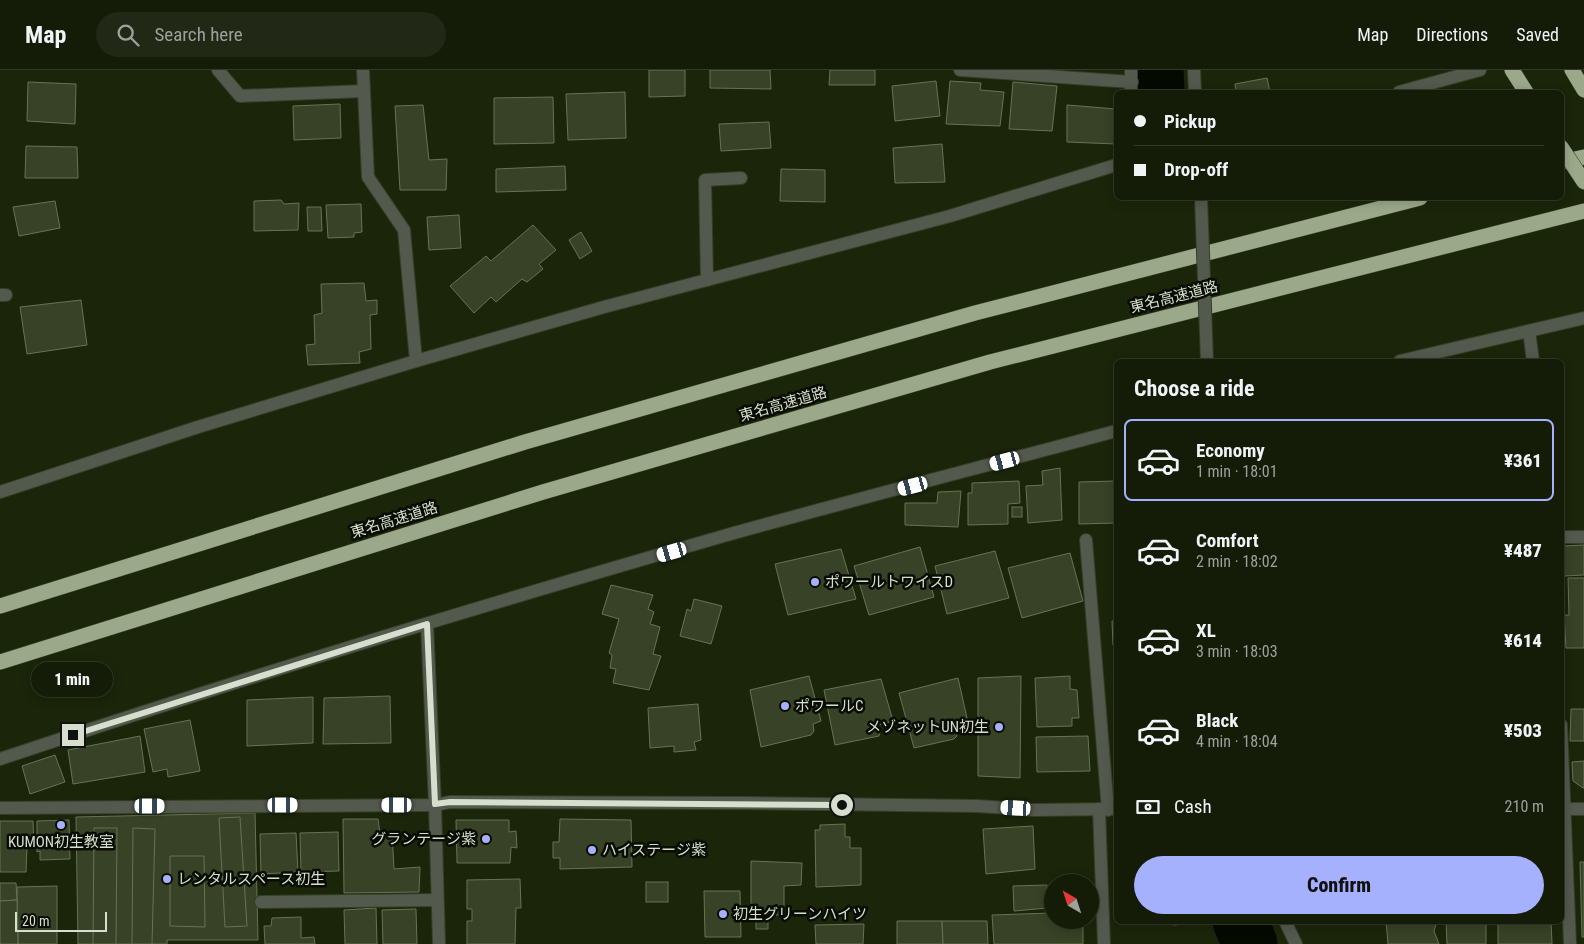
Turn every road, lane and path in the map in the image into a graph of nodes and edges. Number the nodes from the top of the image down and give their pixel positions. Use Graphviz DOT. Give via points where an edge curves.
graph roads {
  1 [pos="218,70"];
  2 [pos="363,70"];
  3 [pos="960,70"];
  4 [pos="1194,70"];
  5 [pos="1480,70"];
  6 [pos="1512,70"];
  7 [pos="1131,81"];
  8 [pos="1195,90"];
  9 [pos="1406,90"];
  10 [pos="1525,90"];
  11 [pos="364,91"];
  12 [pos="1564,152"];
  13 [pos="1584,156"];
  14 [pos="1564,161"];
  15 [pos="1114,166"];
  16 [pos="741,178"];
  17 [pos="1584,182"];
  18 [pos="1201,200"];
  19 [pos="1412,200"];
  20 [pos="1584,211"];
  21 [pos="707,280"];
  22 [pos="1584,318"];
  23 [pos="1529,332"];
  24 [pos="1207,359"];
  25 [pos="1409,359"];
  26 [pos="1533,359"];
  27 [pos="416,361"];
  28 [pos="1114,432"];
  29 [pos="0,492"];
  30 [pos="1564,537"];
  31 [pos="1584,537"];
  32 [pos="1086,540"];
  33 [pos="0,606"];
  34 [pos="427,624"];
  35 [pos="0,662"];
  36 [pos="0,759"];
  37 [pos="435,804"];
  38 [pos="0,808"];
  39 [pos="1108,809"];
  40 [pos="1564,809"];
  41 [pos="1584,809"];
  42 [pos="1564,828"];
  43 [pos="437,900"];
  44 [pos="261,902"];
  45 [pos="1286,924"];
  46 [pos="439,944"];
  47 [pos="1104,944"];
  48 [pos="1296,944"];
  49 [pos="1570,944"];
  1 -- 11 [label="street" via="240,96"];
  2 -- 11 [label="street"];
  3 -- 7 [label="street"];
  4 -- 8 [label="street"];
  5 -- 9 [label="street"];
  6 -- 10 [label="highway"];
  11 -- 27 [label="street" via="368,177 404,230"];
  12 -- 17 [label="highway, bridge"];
  13 -- 14 [label="highway"];
  15 -- 21 [label="street" via="950,216"];
  16 -- 21 [label="street" via="705,180"];
  18 -- 24 [label="street, bridge"];
  19 -- 33 [label="highway" via="975,313 535,439"];
  20 -- 35 [label="highway, 東名高速道路" via="990,362 543,492"];
  21 -- 27 [label="street"];
  22 -- 23 [label="street"];
  23 -- 25 [label="street"];
  23 -- 26 [label="street"];
  27 -- 29 [label="street" via="188,430"];
  28 -- 34 [label="street" via="728,535"];
  30 -- 31 [label="street"];
  32 -- 39 [label="street"];
  34 -- 36 [label="street"];
  34 -- 37 [label="street"];
  37 -- 38 [label="street"];
  37 -- 39 [label="street"];
  37 -- 43 [label="street"];
  39 -- 47 [label="street"];
  40 -- 41 [label="street"];
  42 -- 49 [label="street"];
  43 -- 44 [label="street"];
  43 -- 46 [label="street"];
  45 -- 48 [label="street"];
}
